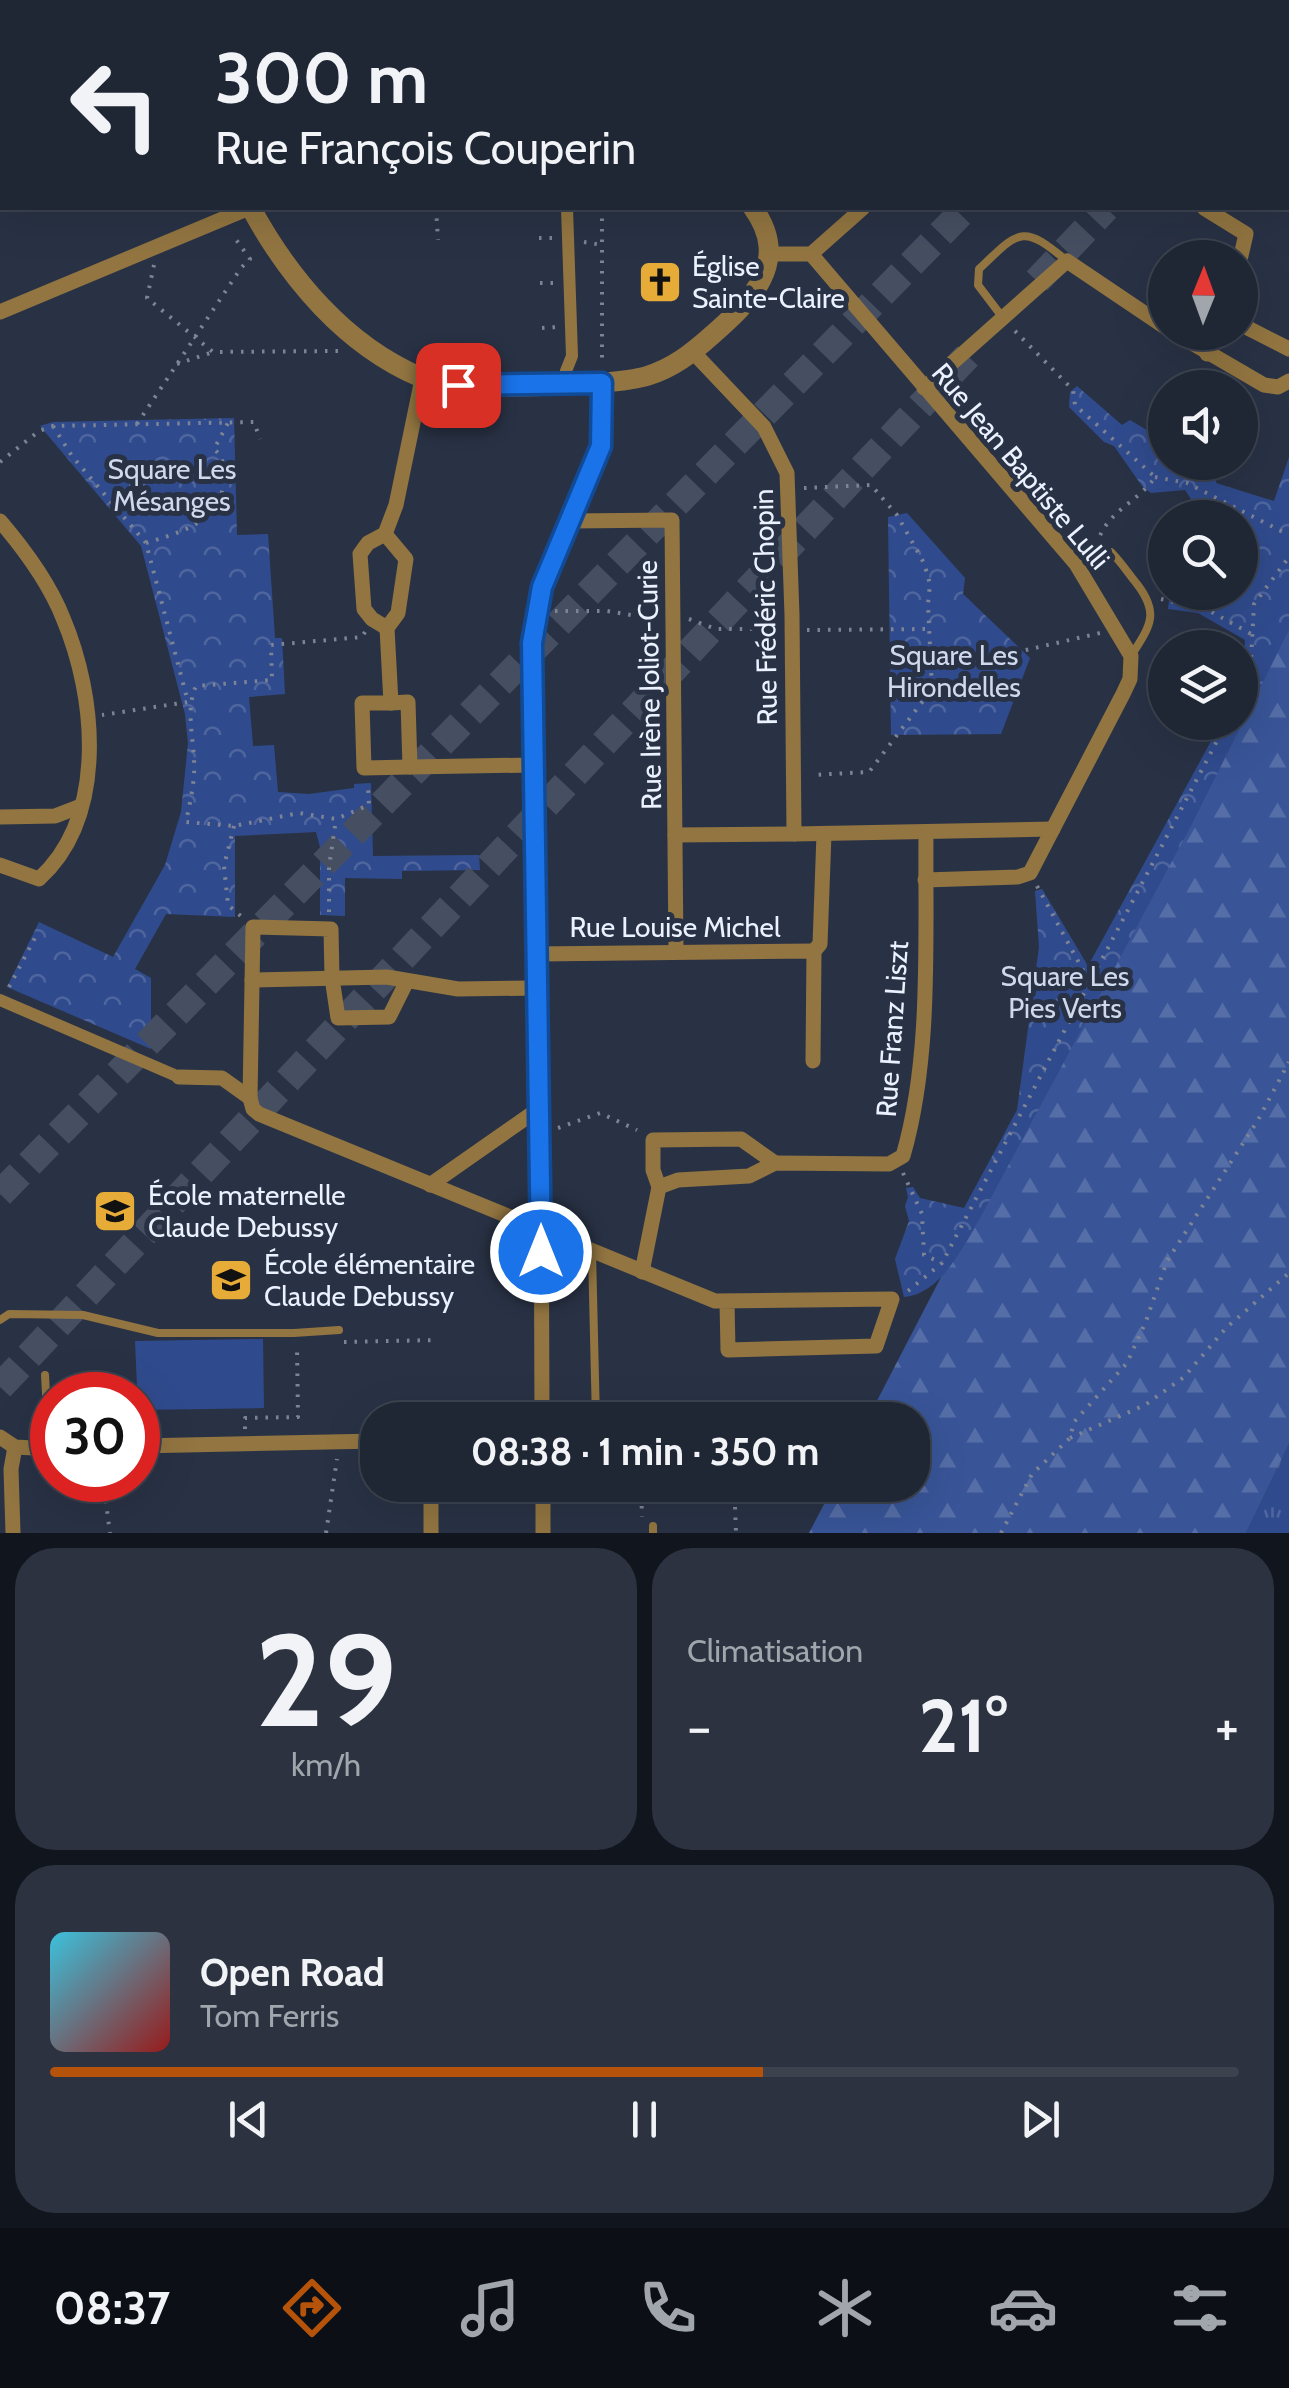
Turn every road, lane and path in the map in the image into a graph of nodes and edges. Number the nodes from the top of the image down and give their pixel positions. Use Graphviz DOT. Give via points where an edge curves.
graph roads {
  1 [pos="245,210"];
  2 [pos="251,210"];
  3 [pos="436,210"];
  4 [pos="567,210"];
  5 [pos="602,210"];
  6 [pos="754,210"];
  7 [pos="861,210"];
  8 [pos="1207,210"];
  9 [pos="218,240"];
  10 [pos="438,240"];
  11 [pos="1245,240"];
  12 [pos="768,254"];
  13 [pos="810,254"];
  14 [pos="1067,261"];
  15 [pos="155,262"];
  16 [pos="0,312"];
  17 [pos="1148,316"];
  18 [pos="1003,318"];
  19 [pos="1258,333"];
  20 [pos="194,338"];
  21 [pos="1289,349"];
  22 [pos="1201,350"];
  23 [pos="1209,350"];
  24 [pos="344,351"];
  25 [pos="213,352"];
  26 [pos="693,352"];
  27 [pos="1207,354"];
  28 [pos="177,364"];
  29 [pos="566,371"];
  30 [pos="422,378"];
  31 [pos="602,383"];
  32 [pos="1284,384"];
  33 [pos="924,388"];
  34 [pos="228,422"];
  35 [pos="137,424"];
  36 [pos="54,426"];
  37 [pos="260,440"];
  38 [pos="0,462"];
  39 [pos="1148,471"];
  40 [pos="1153,480"];
  41 [pos="1174,480"];
  42 [pos="789,491"];
  43 [pos="0,521"];
  44 [pos="569,521"];
  45 [pos="386,534"];
  46 [pos="1289,536"];
  47 [pos="146,543"];
  48 [pos="1094,552"];
  49 [pos="1289,557"];
  50 [pos="1076,564"];
  51 [pos="1148,599"];
  52 [pos="1150,610"];
  53 [pos="1208,610"];
  54 [pos="536,612"];
  55 [pos="673,619"];
  56 [pos="372,620"];
  57 [pos="388,628"];
  58 [pos="792,629"];
  59 [pos="930,629"];
  60 [pos="1243,630"];
  61 [pos="1253,630"];
  62 [pos="1119,632"];
  63 [pos="1131,656"];
  64 [pos="930,662"];
  65 [pos="188,702"];
  66 [pos="391,702"];
  67 [pos="88,718"];
  68 [pos="1218,740"];
  69 [pos="533,765"];
  70 [pos="410,766"];
  71 [pos="367,768"];
  72 [pos="792,776"];
  73 [pos="81,806"];
  74 [pos="0,817"];
  75 [pos="336,819"];
  76 [pos="234,826"];
  77 [pos="1053,830"];
  78 [pos="926,833"];
  79 [pos="794,834"];
  80 [pos="824,834"];
  81 [pos="675,835"];
  82 [pos="0,865"];
  83 [pos="1030,873"];
  84 [pos="926,880"];
  85 [pos="329,917"];
  86 [pos="253,927"];
  87 [pos="37,934"];
  88 [pos="814,951"];
  89 [pos="676,952"];
  90 [pos="538,954"];
  91 [pos="332,978"];
  92 [pos="252,980"];
  93 [pos="407,981"];
  94 [pos="1090,984"];
  95 [pos="538,988"];
  96 [pos="3,997"];
  97 [pos="814,1061"];
  98 [pos="1289,1062"];
  99 [pos="178,1077"];
  100 [pos="250,1098"];
  101 [pos="540,1108"];
  102 [pos="554,1130"];
  103 [pos="638,1130"];
  104 [pos="898,1162"];
  105 [pos="774,1164"];
  106 [pos="430,1185"];
  107 [pos="659,1187"];
  108 [pos="542,1232"];
  109 [pos="592,1252"];
  110 [pos="942,1264"];
  111 [pos="642,1272"];
  112 [pos="1289,1273"];
  113 [pos="892,1299"];
  114 [pos="728,1302"];
  115 [pos="0,1320"];
  116 [pos="339,1330"];
  117 [pos="436,1340"];
  118 [pos="337,1342"];
  119 [pos="297,1343"];
  120 [pos="542,1402"];
  121 [pos="596,1402"];
  122 [pos="245,1431"];
  123 [pos="0,1438"];
  124 [pos="1070,1438"];
  125 [pos="360,1441"];
  126 [pos="340,1442"];
  127 [pos="160,1446"];
  128 [pos="15,1447"];
  129 [pos="30,1448"];
  130 [pos="106,1502"];
  131 [pos="431,1502"];
  132 [pos="542,1502"];
  133 [pos="642,1502"];
  134 [pos="735,1507"];
  135 [pos="642,1514"];
  136 [pos="13,1533"];
  137 [pos="110,1533"];
  138 [pos="326,1533"];
  139 [pos="431,1533"];
  140 [pos="543,1533"];
  141 [pos="736,1533"];
  142 [pos="1001,1533"];
  1 -- 16 [label="street"];
  2 -- 30 [label="street" via="288,269 323,307 362,343"];
  3 -- 10 [label="path"];
  4 -- 29 [label="street" via="572,356"];
  5 -- 31 [label="path"];
  6 -- 12 [label="street"];
  7 -- 13 [label="street"];
  8 -- 11 [label="street" via="1246,234"];
  9 -- 20 [label="path" via="234,234 250,259"];
  12 -- 13 [label="street"];
  12 -- 26 [label="street" via="754,296"];
  13 -- 33 [label="street, Rue Jean Baptiste Lulli"];
  14 -- 17 [label="street"];
  14 -- 18 [label="street"];
  14 -- 18 [label="lane" via="1038,237 1007,243 979,270 978,285"];
  15 -- 20 [label="path" via="147,298"];
  18 -- 33 [label="street"];
  18 -- 39 [label="path" via="1073,390 1074,404"];
  19 -- 21 [label="street"];
  20 -- 25 [label="path"];
  20 -- 28 [label="path"];
  22 -- 27 [label="street"];
  23 -- 27 [label="street"];
  24 -- 25 [label="path"];
  25 -- 28 [label="path"];
  26 -- 31 [label="street" via="646,376"];
  26 -- 42 [label="street, Rue Frédéric Chopin" via="764,427 780,453"];
  27 -- 32 [label="street" via="1264,385"];
  28 -- 35 [label="path"];
  30 -- 31 [label="street" via="458,385"];
  30 -- 45 [label="street"];
  31 -- 44 [label="street" via="601,446"];
  33 -- 50 [label="street, Rue Jean Baptiste Lulli"];
  34 -- 35 [label="path"];
  34 -- 37 [label="path" via="254,422"];
  34 -- 47 [label="path" via="214,449 224,471 219,502 183,532"];
  35 -- 36 [label="path"];
  36 -- 38 [label="path"];
  36 -- 47 [label="path"];
  40 -- 48 [label="path" via="1106,522"];
  41 -- 46 [label="path"];
  42 -- 58 [label="street, Rue Frédéric Chopin"];
  42 -- 59 [label="path" via="871,486 897,515 924,564"];
  43 -- 67 [label="street" via="63,615"];
  44 -- 54 [label="street"];
  44 -- 55 [label="street, Rue Irène Joliot-Curie" via="672,520"];
  45 -- 56 [label="street" via="360,554 364,609"];
  45 -- 57 [label="street" via="406,559 398,613"];
  47 -- 65 [label="path"];
  48 -- 50 [label="lane"];
  48 -- 51 [label="lane" via="1111,552"];
  49 -- 61 [label="path" via="1254,604"];
  50 -- 62 [label="street, Rue Jean Baptiste Lulli"];
  52 -- 63 [label="lane" via="1146,634"];
  53 -- 60 [label="path"];
  54 -- 55 [label="path" via="607,610"];
  54 -- 69 [label="street"];
  55 -- 58 [label="path" via="716,629"];
  55 -- 81 [label="street, Rue Irène Joliot-Curie"];
  56 -- 57 [label="street"];
  56 -- 65 [label="path" via="362,637 271,644 272,680 196,686"];
  57 -- 66 [label="street"];
  58 -- 59 [label="path"];
  58 -- 72 [label="street, Rue Frédéric Chopin"];
  59 -- 64 [label="path"];
  62 -- 63 [label="street, Rue Jean Baptiste Lulli"];
  62 -- 64 [label="path"];
  63 -- 77 [label="street" via="1130,680"];
  64 -- 72 [label="path" via="932,688 869,772"];
  65 -- 67 [label="path"];
  65 -- 76 [label="path" via="194,778 186,822"];
  66 -- 70 [label="street" via="408,702"];
  66 -- 71 [label="street" via="362,703"];
  67 -- 73 [label="street"];
  68 -- 94 [label="path"];
  69 -- 70 [label="street"];
  69 -- 90 [label="street"];
  70 -- 71 [label="street"];
  71 -- 75 [label="path" via="369,804"];
  72 -- 79 [label="street, Rue Frédéric Chopin"];
  73 -- 74 [label="street" via="55,816"];
  73 -- 82 [label="street" via="77,825 39,879"];
  75 -- 76 [label="path" via="298,813"];
  75 -- 85 [label="path"];
  76 -- 86 [label="path" via="224,866 228,905"];
  77 -- 78 [label="street"];
  77 -- 83 [label="street"];
  78 -- 80 [label="street"];
  78 -- 84 [label="street, Rue Franz Liszt"];
  79 -- 80 [label="street"];
  79 -- 81 [label="street"];
  80 -- 88 [label="street, Rue Louise Michel" via="820,944"];
  81 -- 89 [label="street, Rue Irène Joliot-Curie"];
  83 -- 84 [label="street"];
  83 -- 94 [label="path"];
  84 -- 104 [label="street, Rue Franz Liszt" via="918,1083"];
  86 -- 91 [label="street" via="331,928"];
  86 -- 92 [label="street"];
  87 -- 96 [label="path"];
  88 -- 89 [label="street, Rue Louise Michel"];
  88 -- 97 [label="street, Rue Louise Michel"];
  89 -- 90 [label="street, Rue Louise Michel"];
  90 -- 95 [label="street"];
  91 -- 92 [label="street"];
  91 -- 93 [label="street"];
  91 -- 93 [label="street" via="338,1018 389,1017"];
  92 -- 100 [label="street"];
  93 -- 95 [label="street" via="458,989"];
  94 -- 110 [label="path"];
  95 -- 101 [label="street"];
  96 -- 99 [label="street"];
  98 -- 124 [label="path" via="1167,1260 1127,1363 1074,1422"];
  99 -- 100 [label="street" via="222,1078"];
  100 -- 106 [label="street" via="258,1114"];
  101 -- 106 [label="street"];
  101 -- 108 [label="street"];
  102 -- 103 [label="path" via="600,1113"];
  104 -- 105 [label="street"];
  104 -- 110 [label="path" via="922,1214 924,1255"];
  105 -- 107 [label="street" via="749,1176"];
  105 -- 107 [label="street" via="741,1139 652,1140"];
  106 -- 108 [label="street"];
  107 -- 111 [label="street"];
  108 -- 109 [label="street"];
  108 -- 120 [label="street"];
  109 -- 111 [label="street"];
  109 -- 121 [label="lane"];
  110 -- 113 [label="path"];
  111 -- 114 [label="street"];
  112 -- 124 [label="path" via="1226,1328 1184,1377 1146,1405"];
  113 -- 114 [label="street"];
  113 -- 114 [label="street" via="876,1346 728,1350"];
  115 -- 116 [label="lane" via="8,1314 83,1316 158,1333"];
  117 -- 118 [label="path"];
  119 -- 122 [label="path" via="298,1416 245,1418"];
  123 -- 128 [label="street"];
  124 -- 142 [label="path" via="1032,1474"];
  125 -- 126 [label="street"];
  126 -- 127 [label="street"];
  126 -- 138 [label="path"];
  128 -- 129 [label="street"];
  128 -- 136 [label="street"];
  130 -- 137 [label="path"];
  131 -- 139 [label="street"];
  132 -- 140 [label="street"];
  133 -- 135 [label="path"];
  134 -- 141 [label="path"];
}
